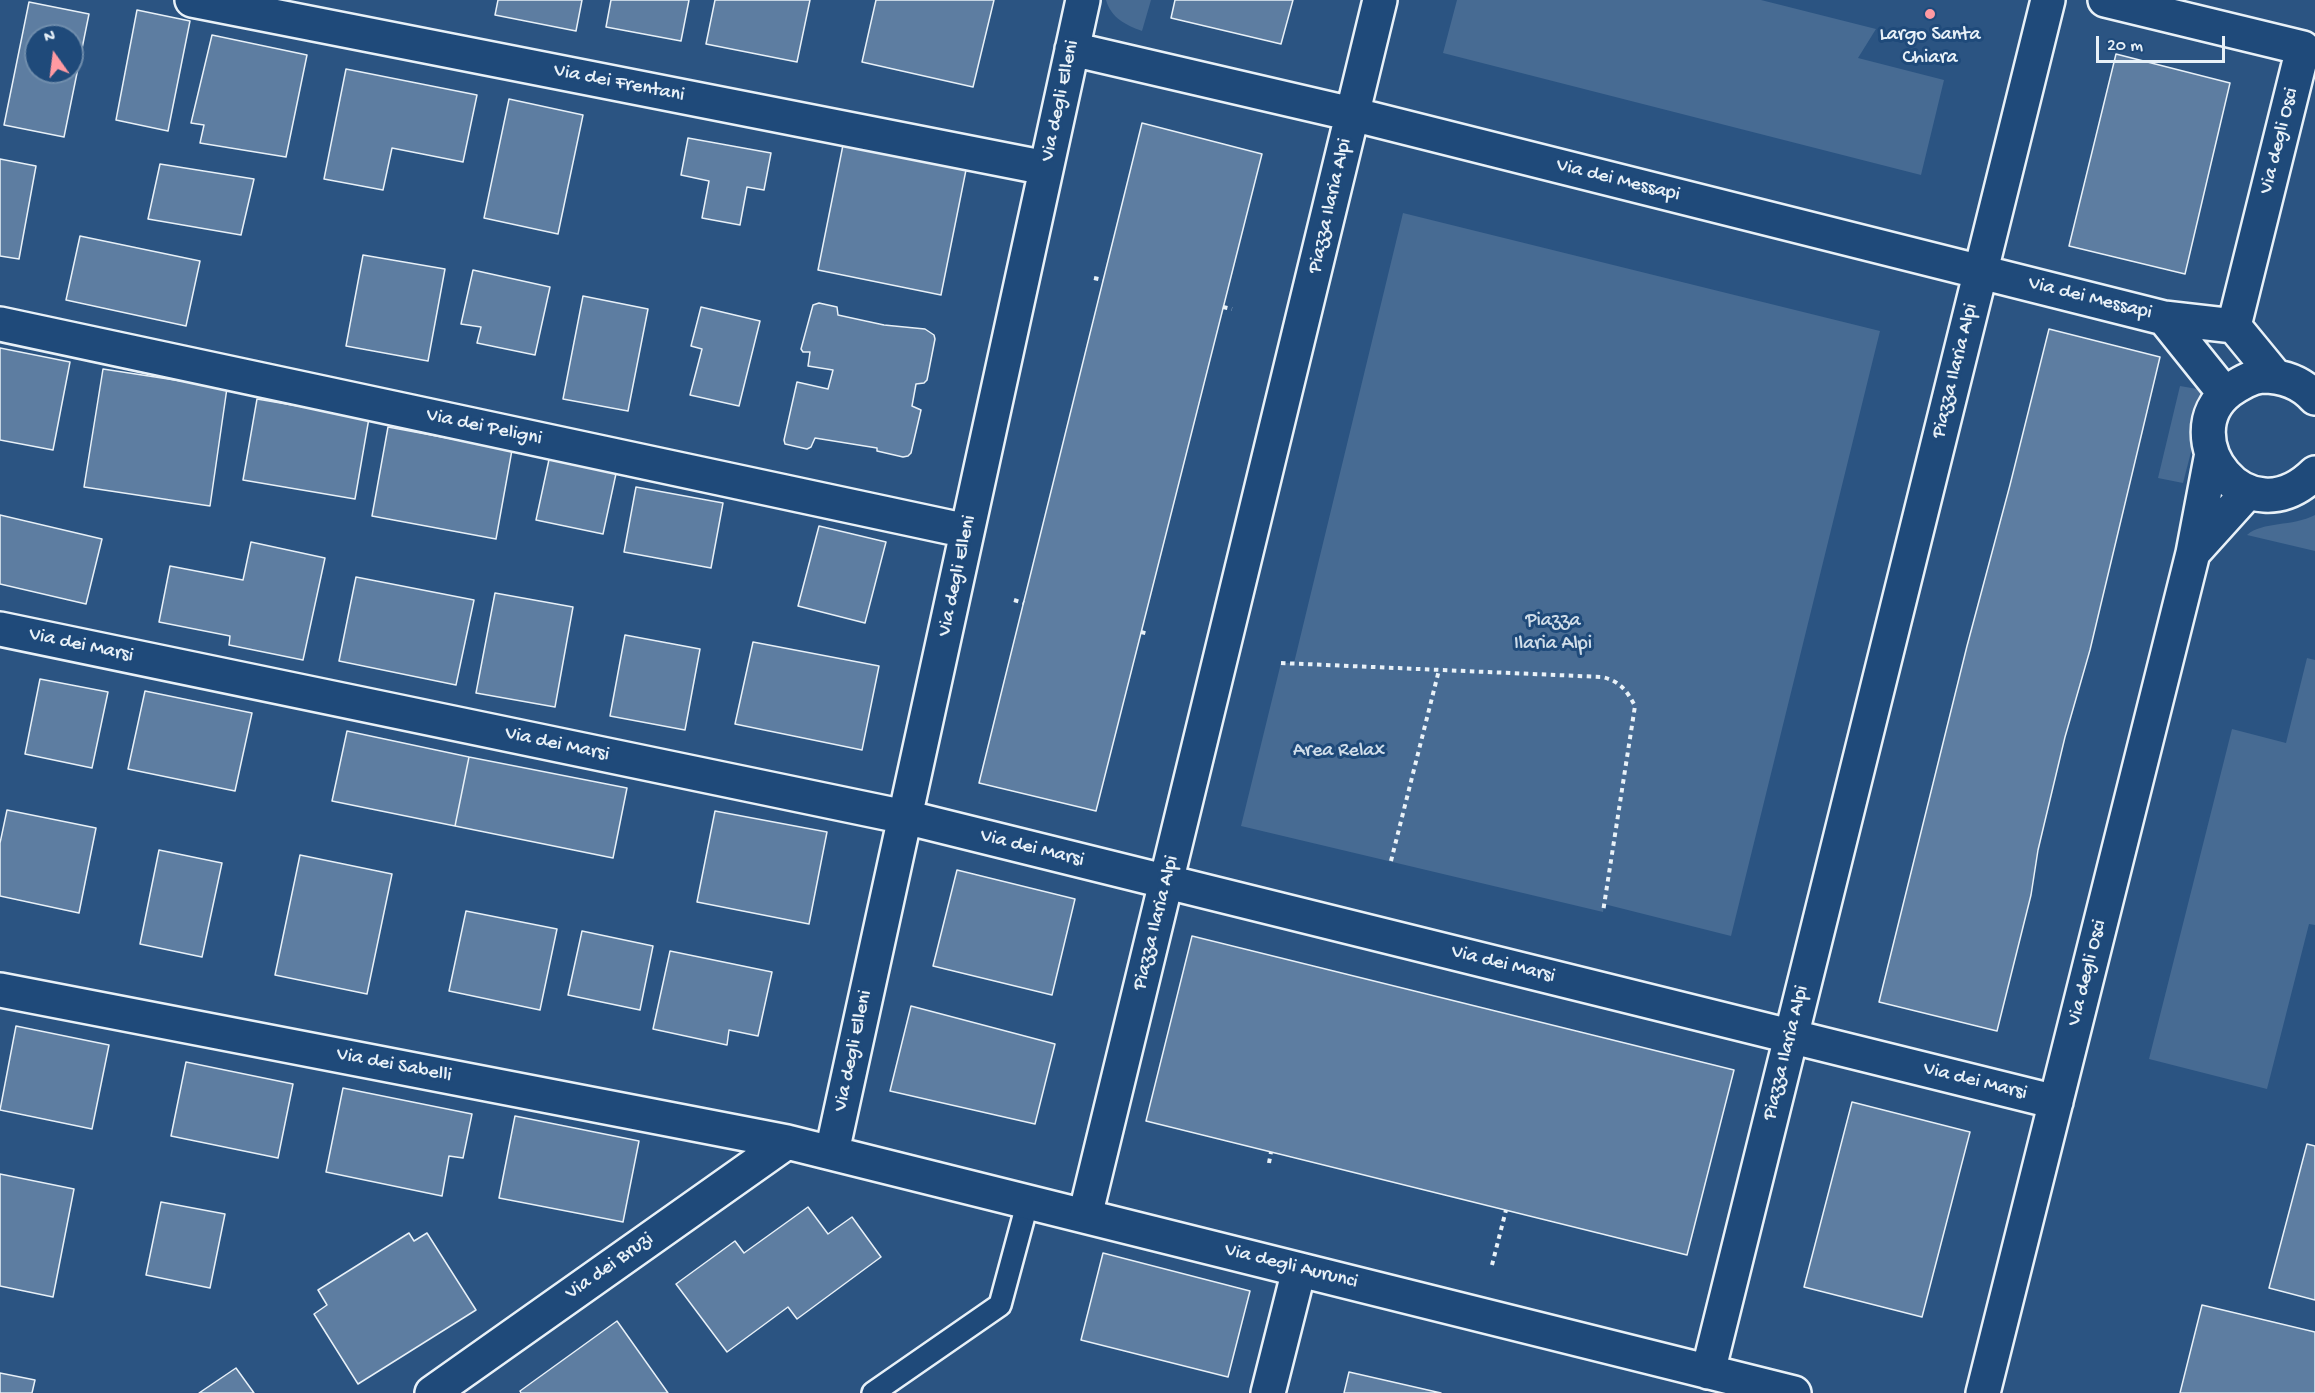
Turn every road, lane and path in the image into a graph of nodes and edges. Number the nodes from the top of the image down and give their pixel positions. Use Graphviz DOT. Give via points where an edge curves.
graph roads {
  1 [pos="192,0"];
  2 [pos="1083,0"];
  3 [pos="1380,0"];
  4 [pos="2048,0"];
  5 [pos="2104,0"];
  6 [pos="1072,49"];
  7 [pos="1352,114"];
  8 [pos="1046,168"];
  9 [pos="1980,272"];
  10 [pos="1094,278"];
  11 [pos="1103,280"];
  12 [pos="1223,307"];
  13 [pos="1232,309"];
  14 [pos="2164,318"];
  15 [pos="0,324"];
  16 [pos="2234,326"];
  17 [pos="2275,376"];
  18 [pos="2225,394"];
  19 [pos="2315,398"];
  20 [pos="2212,453"];
  21 [pos="2315,473"];
  22 [pos="2248,492"];
  23 [pos="967,531"];
  24 [pos="2193,553"];
  25 [pos="1014,600"];
  26 [pos="1024,603"];
  27 [pos="0,629"];
  28 [pos="1141,632"];
  29 [pos="1149,634"];
  30 [pos="1281,663"];
  31 [pos="1439,670"];
  32 [pos="905,817"];
  33 [pos="1391,861"];
  34 [pos="1167,882"];
  35 [pos="1603,912"];
  36 [pos="0,990"];
  37 [pos="1791,1037"];
  38 [pos="2056,1102"];
  39 [pos="787,1142"];
  40 [pos="832,1152"];
  41 [pos="1271,1152"];
  42 [pos="1269,1163"];
  43 [pos="1028,1201"];
  44 [pos="1506,1210"];
  45 [pos="1085,1216"];
  46 [pos="1492,1265"];
  47 [pos="1299,1269"];
  48 [pos="1708,1371"];
  49 [pos="432,1393"];
  50 [pos="873,1393"];
  51 [pos="1268,1393"];
  52 [pos="1794,1393"];
  53 [pos="1983,1393"];
  1 -- 8 [label="street, Via dei Frentani"];
  2 -- 6 [label="street, Via degli Elleni"];
  3 -- 7 [label="street, Piazza Ilaria Alpi"];
  4 -- 9 [label="street, Piazza Ilaria Alpi"];
  5 -- 16 [label="street, Via degli Osci" via="2303,48"];
  6 -- 7 [label="street, Via dei Messapi"];
  6 -- 8 [label="street, Via degli Elleni"];
  7 -- 9 [label="street, Via dei Messapi"];
  7 -- 34 [label="street, Piazza Ilaria Alpi"];
  8 -- 23 [label="street, Via degli Elleni"];
  9 -- 14 [label="street, Via dei Messapi"];
  9 -- 37 [label="street, Piazza Ilaria Alpi"];
  10 -- 11 [label="path"];
  12 -- 13 [label="path"];
  14 -- 16 [label="street, Via dei Messapi"];
  14 -- 18 [label="street, Via dei Messapi"];
  15 -- 23 [label="street, Via dei Peligni"];
  16 -- 17 [label="street"];
  17 -- 18 [label="street" via="2240,383"];
  17 -- 19 [label="street" via="2307,389"];
  18 -- 20 [label="street, Via degli Osci" via="2211,422"];
  20 -- 22 [label="street" via="2219,470"];
  20 -- 24 [label="street, Via degli Osci"];
  21 -- 22 [label="street" via="2287,493"];
  22 -- 24 [label="street, Via degli Osci"];
  23 -- 32 [label="street, Via degli Elleni"];
  24 -- 38 [label="street, Via degli Osci"];
  25 -- 26 [label="path"];
  27 -- 32 [label="street, Via dei Marsi"];
  28 -- 29 [label="path"];
  30 -- 31 [label="path"];
  31 -- 33 [label="path"];
  31 -- 35 [label="path" via="1602,677 1613,679 1626,689 1635,706"];
  32 -- 34 [label="street, Via dei Marsi"];
  32 -- 40 [label="street, Via degli Elleni"];
  34 -- 37 [label="street, Via dei Marsi"];
  34 -- 45 [label="street, Piazza Ilaria Alpi"];
  36 -- 39 [label="street, Via dei Sabelli"];
  37 -- 38 [label="street, Via dei Marsi"];
  37 -- 48 [label="street, Piazza Ilaria Alpi"];
  38 -- 53 [label="street, Via degli Osci"];
  39 -- 40 [label="street, Via degli Aurunci"];
  39 -- 49 [label="street, Via dei Bruzi"];
  40 -- 43 [label="street, Via degli Aurunci"];
  41 -- 42 [label="path"];
  43 -- 45 [label="street, Via degli Aurunci"];
  43 -- 50 [label="lane" via="1000,1305"];
  44 -- 46 [label="path"];
  45 -- 47 [label="street, Via degli Aurunci"];
  47 -- 48 [label="street, Via degli Aurunci"];
  47 -- 51 [label="street"];
  48 -- 52 [label="street, Via degli Aurunci"];
}
